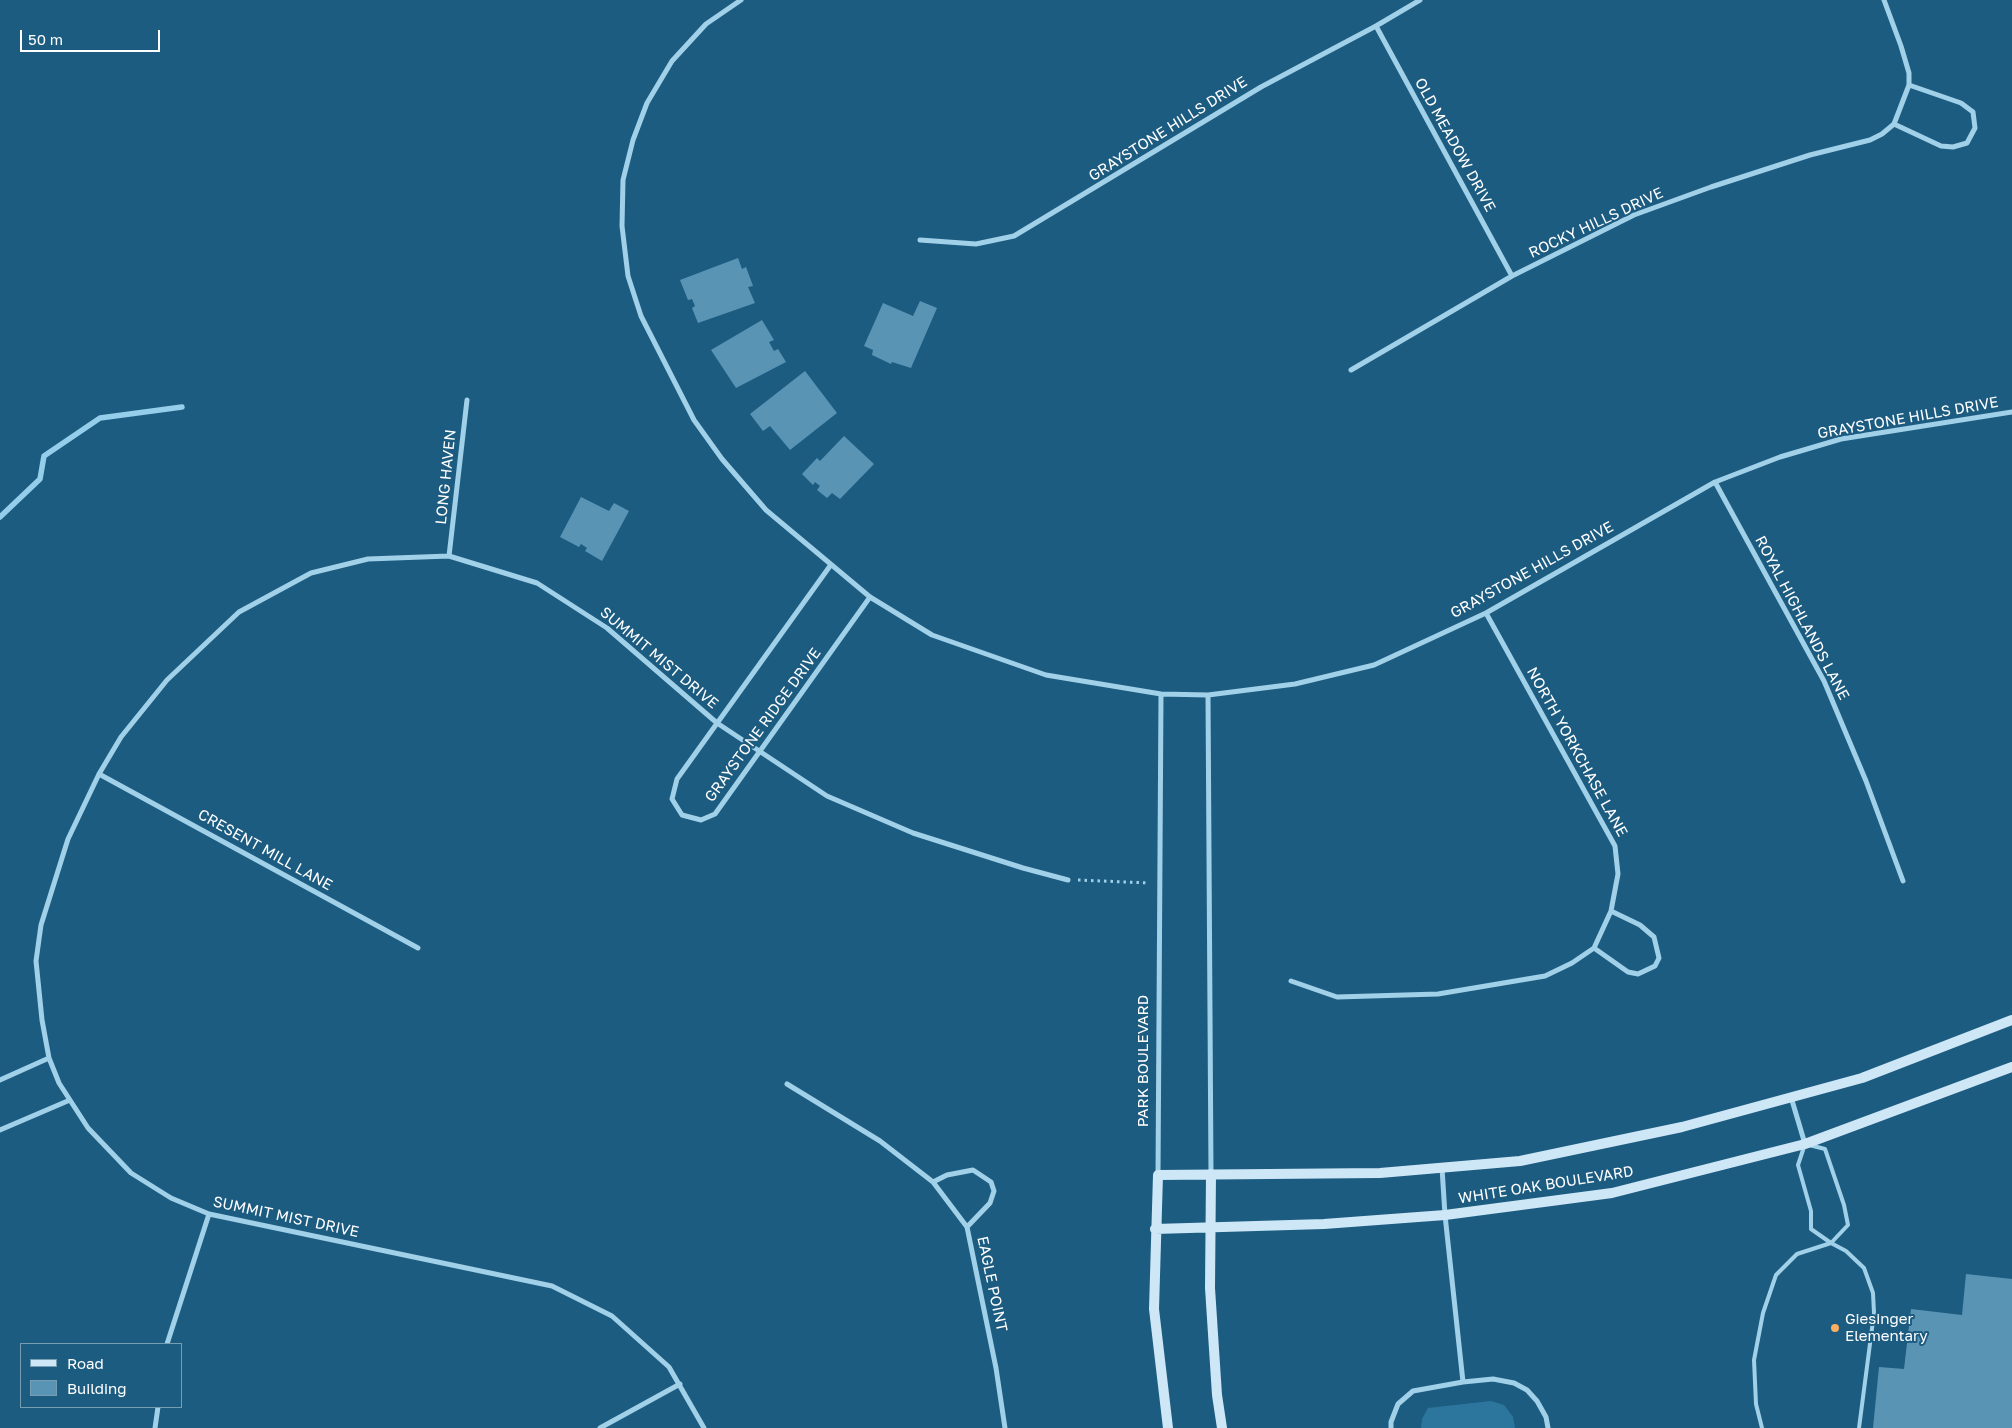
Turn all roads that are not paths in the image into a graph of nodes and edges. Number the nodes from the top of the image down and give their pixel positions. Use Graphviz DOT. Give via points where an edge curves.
graph roads {
  1 [pos="740,0"];
  2 [pos="1420,0"];
  3 [pos="1884,0"];
  4 [pos="1376,26"];
  5 [pos="1910,85"];
  6 [pos="1894,124"];
  7 [pos="920,240"];
  8 [pos="1512,276"];
  9 [pos="1352,370"];
  10 [pos="467,400"];
  11 [pos="2012,412"];
  12 [pos="1715,482"];
  13 [pos="450,556"];
  14 [pos="830,566"];
  15 [pos="870,597"];
  16 [pos="1486,613"];
  17 [pos="1161,694"];
  18 [pos="1208,694"];
  19 [pos="717,723"];
  20 [pos="760,750"];
  21 [pos="99,774"];
  22 [pos="1068,880"];
  23 [pos="1903,881"];
  24 [pos="1611,911"];
  25 [pos="418,948"];
  26 [pos="1594,948"];
  27 [pos="1291,981"];
  28 [pos="2012,1020"];
  29 [pos="49,1058"];
  30 [pos="2012,1067"];
  31 [pos="0,1080"];
  32 [pos="787,1084"];
  33 [pos="1791,1097"];
  34 [pos="70,1100"];
  35 [pos="0,1130"];
  36 [pos="1805,1144"];
  37 [pos="1442,1167"];
  38 [pos="1211,1174"];
  39 [pos="1158,1175"];
  40 [pos="933,1182"];
  41 [pos="209,1214"];
  42 [pos="1444,1216"];
  43 [pos="967,1227"];
  44 [pos="1212,1228"];
  45 [pos="1156,1229"];
  46 [pos="1831,1243"];
  47 [pos="167,1343"];
  48 [pos="1462,1382"];
  49 [pos="680,1384"];
  50 [pos="158,1408"];
  51 [pos="155,1428"];
  52 [pos="600,1428"];
  53 [pos="704,1428"];
  54 [pos="1005,1428"];
  55 [pos="1168,1428"];
  56 [pos="1222,1428"];
  57 [pos="1391,1428"];
  58 [pos="1548,1428"];
  59 [pos="1762,1428"];
  60 [pos="1858,1428"];
  1 -- 14 [label="street, GRAYSTONE HILLS DRIVE" via="706,24 672,60 647,102 623,180 622,226 628,276 641,316 694,420 766,510"];
  2 -- 4 [label="street, GRAYSTONE HILLS DRIVE"];
  3 -- 5 [label="street" via="1910,74"];
  4 -- 7 [label="street, GRAYSTONE HILLS DRIVE" via="1261,87 1014,236 976,244"];
  4 -- 8 [label="street, OLD MEADOW DRIVE"];
  5 -- 6 [label="street"];
  5 -- 6 [label="street" via="1961,103 1972,112 1975,128 1967,143 1953,147 1941,146"];
  6 -- 8 [label="street, ROCKY HILLS DRIVE" via="1870,140 1765,170 1634,215"];
  8 -- 9 [label="street, ROCKY HILLS DRIVE"];
  10 -- 13 [label="street, LONG HAVEN"];
  11 -- 12 [label="street, GRAYSTONE HILLS DRIVE" via="1841,439 1780,457"];
  12 -- 16 [label="street, GRAYSTONE HILLS DRIVE"];
  12 -- 23 [label="street, ROYAL HIGHLANDS LANE" via="1824,681"];
  13 -- 19 [label="street, SUMMIT MIST DRIVE" via="537,583 607,628"];
  13 -- 21 [label="street, SUMMIT MIST DRIVE" via="368,558 311,573 239,612 167,680 121,737"];
  14 -- 15 [label="street, GRAYSTONE HILLS DRIVE"];
  14 -- 19 [label="street, GRAYSTONE RIDGE DRIVE"];
  15 -- 17 [label="street, GRAYSTONE HILLS DRIVE" via="932,635 1046,675"];
  15 -- 20 [label="street, GRAYSTONE RIDGE DRIVE"];
  16 -- 18 [label="street, GRAYSTONE HILLS DRIVE" via="1374,665 1295,684"];
  16 -- 24 [label="street, NORTH YORKCHASE LANE" via="1614,846 1618,874"];
  17 -- 18 [label="street, GRAYSTONE HILLS DRIVE"];
  17 -- 39 [label="street, PARK BOULEVARD"];
  18 -- 38 [label="street"];
  19 -- 20 [label="street, SUMMIT MIST DRIVE"];
  19 -- 20 [label="street, GRAYSTONE RIDGE DRIVE" via="677,779 672,799 682,815 701,820 715,814"];
  20 -- 22 [label="street, SUMMIT MIST DRIVE" via="827,796 912,833"];
  21 -- 25 [label="street, CRESENT MILL LANE"];
  21 -- 29 [label="street, SUMMIT MIST DRIVE" via="68,839 41,925 36,961"];
  24 -- 26 [label="street, NORTH YORKCHASE LANE"];
  24 -- 26 [label="street" via="1640,925 1654,937 1659,958 1655,966 1638,974 1628,972"];
  26 -- 27 [label="street" via="1545,976 1438,994 1337,997"];
  28 -- 33 [label="street, WHITE OAK BOULEVARD" via="1862,1078"];
  29 -- 31 [label="street"];
  29 -- 34 [label="street, SUMMIT MIST DRIVE"];
  30 -- 36 [label="street, WHITE OAK BOULEVARD"];
  32 -- 40 [label="street, EAGLE POINT" via="880,1141"];
  33 -- 36 [label="street"];
  33 -- 37 [label="street, WHITE OAK BOULEVARD" via="1682,1127 1520,1161"];
  34 -- 35 [label="street"];
  34 -- 41 [label="street, SUMMIT MIST DRIVE" via="88,1128 131,1173 171,1198"];
  36 -- 42 [label="street, WHITE OAK BOULEVARD" via="1612,1193"];
  36 -- 46 [label="lane" via="1798,1165 1811,1211 1811,1229"];
  36 -- 46 [label="lane" via="1825,1149 1844,1205 1848,1225"];
  37 -- 38 [label="street, WHITE OAK BOULEVARD" via="1380,1173"];
  37 -- 42 [label="street"];
  38 -- 39 [label="street, WHITE OAK BOULEVARD"];
  38 -- 44 [label="street"];
  39 -- 45 [label="street, PARK BOULEVARD"];
  40 -- 43 [label="street, EAGLE POINT"];
  40 -- 43 [label="street" via="947,1175 973,1170 991,1182 994,1191 990,1203"];
  41 -- 47 [label="street"];
  41 -- 49 [label="street, SUMMIT MIST DRIVE" via="552,1286 612,1316 669,1367"];
  42 -- 44 [label="street, WHITE OAK BOULEVARD"];
  42 -- 48 [label="street"];
  43 -- 54 [label="street, EAGLE POINT"];
  44 -- 45 [label="street, WHITE OAK BOULEVARD"];
  44 -- 56 [label="street" via="1210,1288"];
  45 -- 55 [label="street, PARK BOULEVARD" via="1154,1309"];
  46 -- 59 [label="lane" via="1797,1254 1776,1275 1763,1313 1754,1360 1756,1404"];
  46 -- 60 [label="lane" via="1846,1251 1864,1268 1873,1293 1874,1313"];
  48 -- 57 [label="street" via="1413,1391 1398,1404"];
  48 -- 58 [label="street" via="1493,1379 1514,1383 1537,1401"];
  49 -- 52 [label="street"];
  49 -- 53 [label="street, SUMMIT MIST DRIVE"];
  50 -- 51 [label="street"];
}
